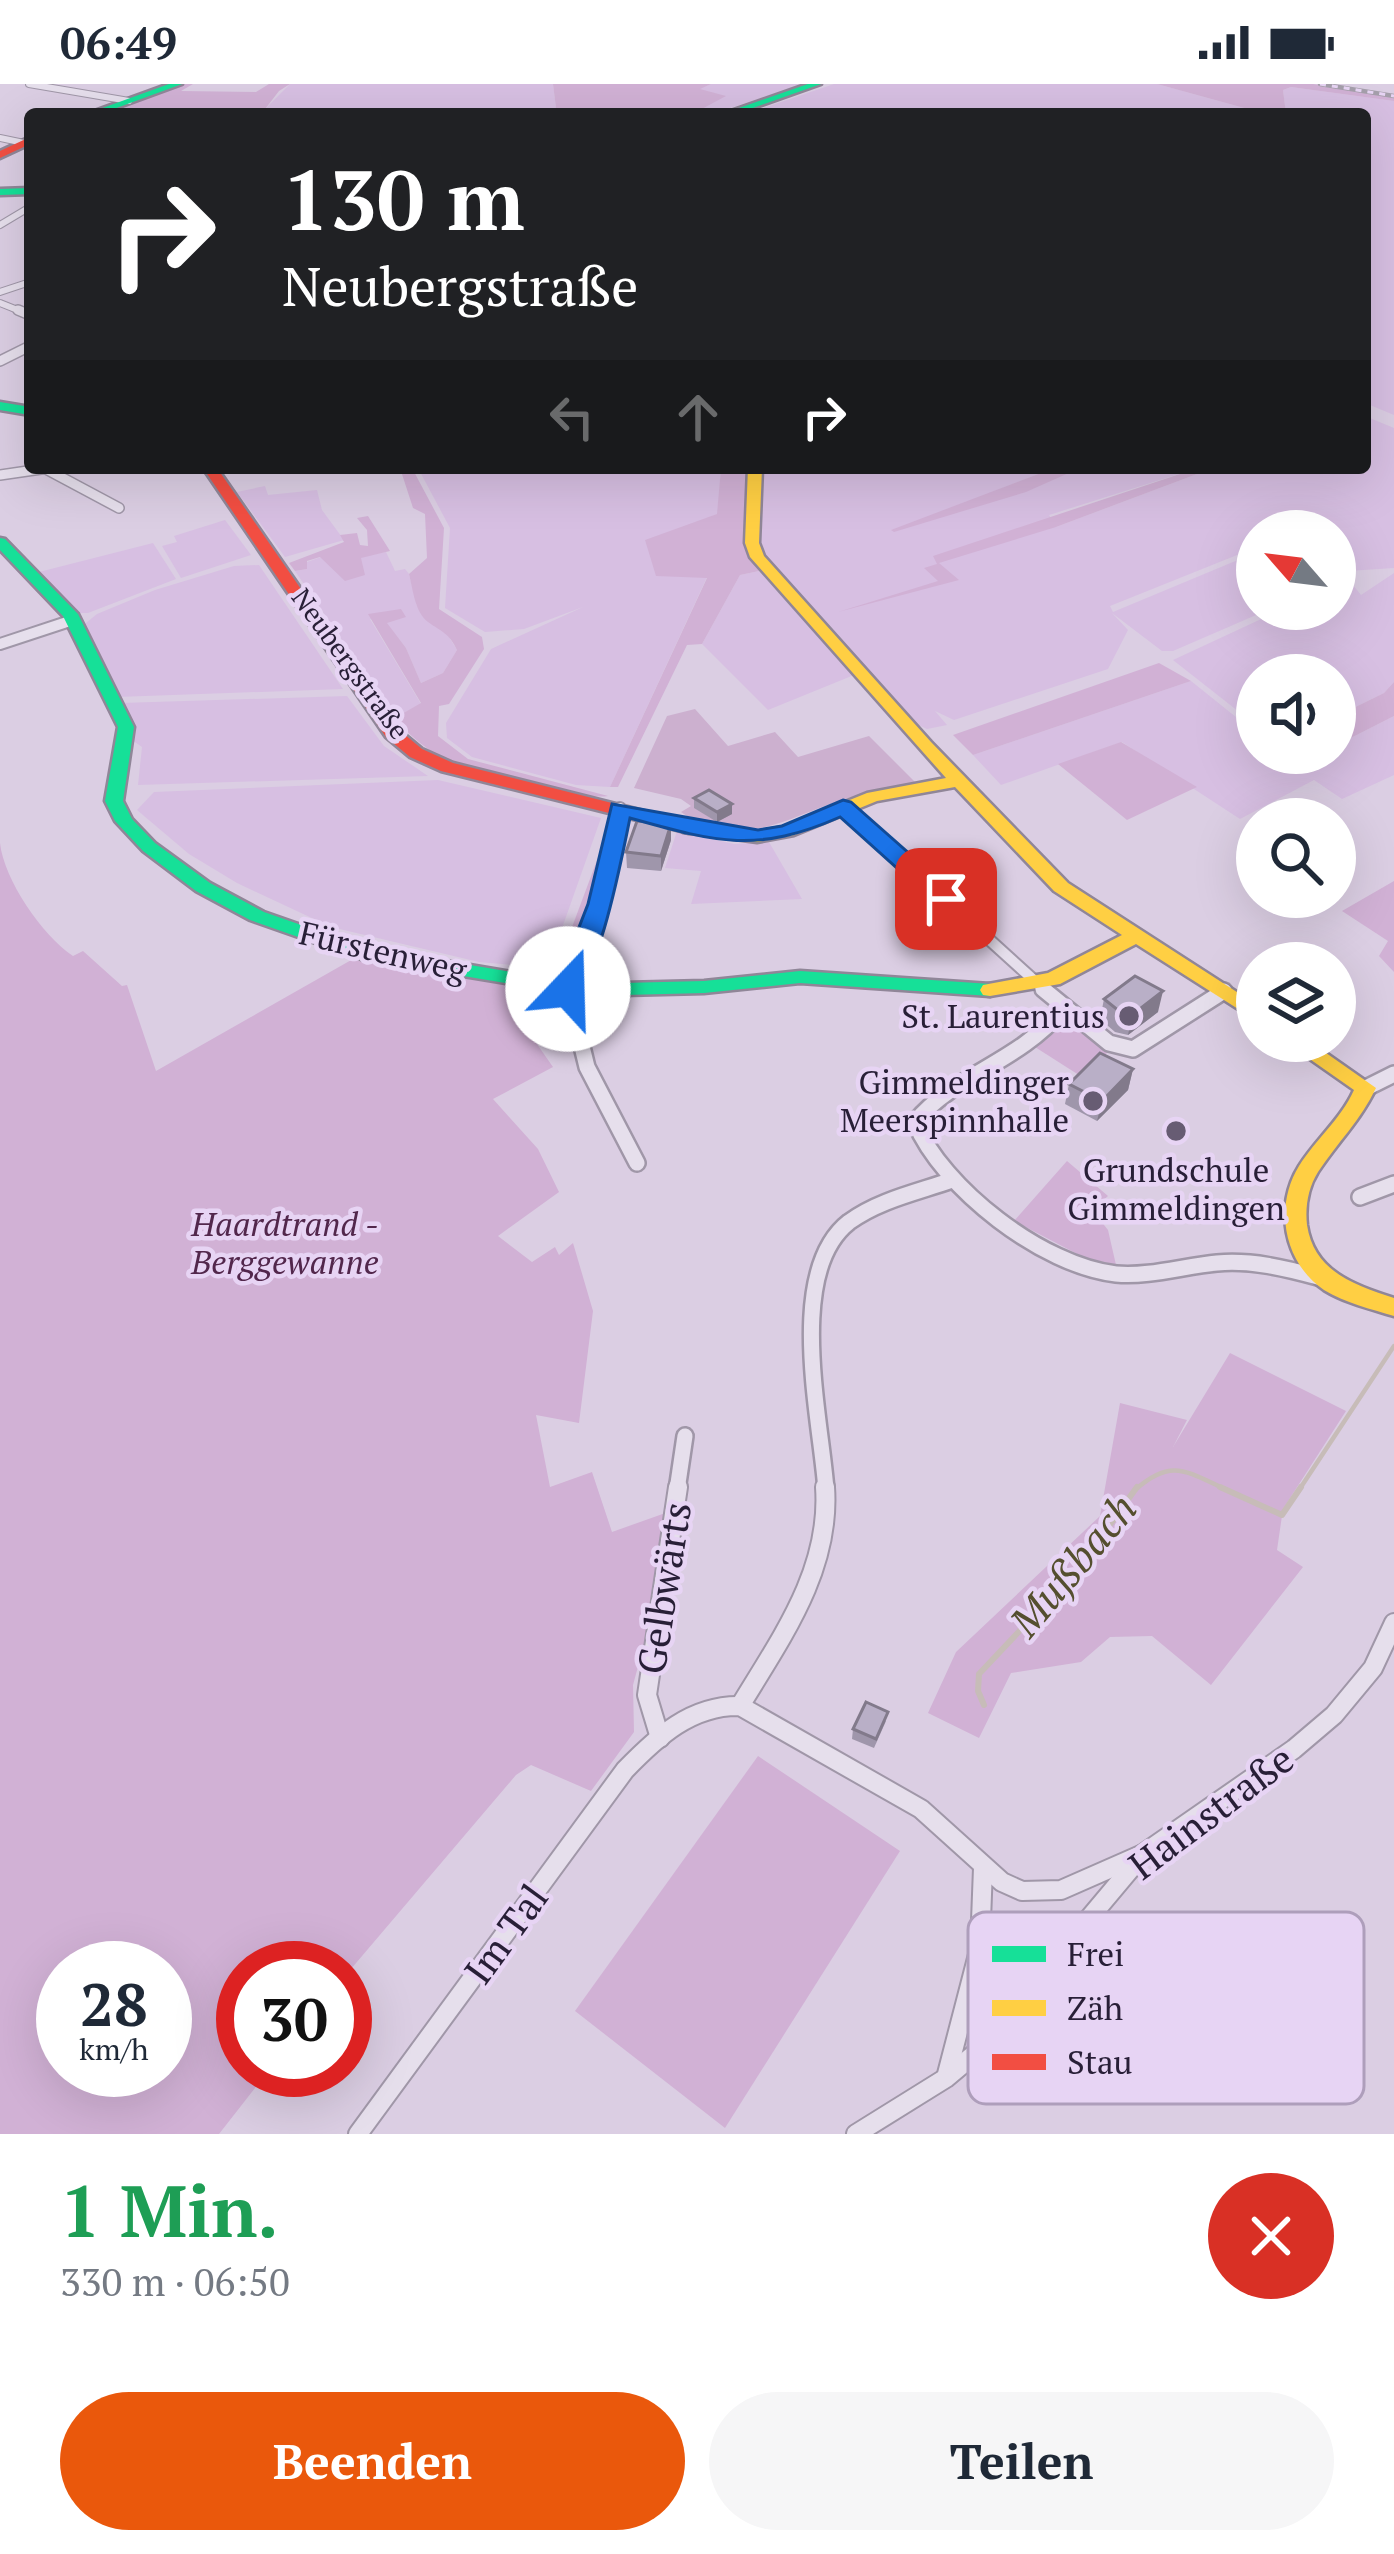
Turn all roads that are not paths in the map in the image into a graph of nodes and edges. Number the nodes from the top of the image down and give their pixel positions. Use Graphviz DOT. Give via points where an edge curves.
graph roads {
  1 [pos="29,84"];
  2 [pos="178,84"];
  3 [pos="818,84"];
  4 [pos="129,100"];
  5 [pos="107,108"];
  6 [pos="745,108"];
  7 [pos="0,302"];
  8 [pos="17,310"];
  9 [pos="24,313"];
  10 [pos="0,318"];
  11 [pos="58,474"];
  12 [pos="214,474"];
  13 [pos="755,474"];
  14 [pos="119,508"];
  15 [pos="0,542"];
  16 [pos="73,620"];
  17 [pos="0,644"];
  18 [pos="966,789"];
  19 [pos="843,807"];
  20 [pos="620,808"];
  21 [pos="1136,936"];
  22 [pos="1039,983"];
  23 [pos="568,989"];
  24 [pos="1224,991"];
  25 [pos="1236,999"];
  26 [pos="1064,1008"];
  27 [pos="1326,1062"];
  28 [pos="1394,1074"];
  29 [pos="1366,1088"];
  30 [pos="637,1163"];
  31 [pos="952,1180"];
  32 [pos="1394,1184"];
  33 [pos="1360,1197"];
  34 [pos="1318,1277"];
  35 [pos="1394,1307"];
  36 [pos="685,1436"];
  37 [pos="1394,1623"];
  38 [pos="740,1706"];
  39 [pos="659,1738"];
  40 [pos="1142,1855"];
  41 [pos="983,1868"];
  42 [pos="983,1912"];
  43 [pos="1094,1912"];
  44 [pos="968,1991"];
  45 [pos="968,2059"];
  46 [pos="946,2078"];
  47 [pos="358,2134"];
  48 [pos="856,2134"];
  1 -- 4 [label="street"];
  2 -- 4 [label="street"];
  3 -- 6 [label="street"];
  4 -- 5 [label="street"];
  7 -- 8 [label="street"];
  8 -- 9 [label="street"];
  8 -- 10 [label="street"];
  11 -- 14 [label="street"];
  12 -- 20 [label="street, Neubergstraße" via="392,733 416,753 473,776"];
  13 -- 18 [label="street" via="757,557"];
  15 -- 16 [label="street, Fürstenweg"];
  16 -- 17 [label="street"];
  16 -- 23 [label="street, Fürstenweg" via="126,727 117,810 175,868 257,916 338,947"];
  18 -- 19 [label="street, Neubergstraße"];
  18 -- 21 [label="street" via="1070,895"];
  19 -- 20 [label="street, Neubergstraße" via="758,837"];
  19 -- 22 [label="street"];
  20 -- 23 [label="street" via="600,904"];
  21 -- 22 [label="street"];
  21 -- 24 [label="street"];
  22 -- 23 [label="street" via="986,991 800,977"];
  22 -- 26 [label="street"];
  23 -- 30 [label="street" via="587,1067"];
  24 -- 25 [label="street"];
  24 -- 26 [label="street" via="1133,1049 1109,1042"];
  26 -- 31 [label="street" via="1017,1054 950,1089 915,1122"];
  27 -- 29 [label="street"];
  28 -- 29 [label="street"];
  29 -- 34 [label="street" via="1292,1198 1301,1250"];
  31 -- 34 [label="street" via="1061,1256 1110,1274 1234,1262"];
  31 -- 38 [label="street" via="844,1225 820,1265 811,1343 827,1474 824,1536 808,1584"];
  32 -- 33 [label="street"];
  34 -- 35 [label="street"];
  36 -- 39 [label="street, Gelbwärts" via="647,1695"];
  37 -- 40 [label="street, Hainstraße" via="1373,1668 1334,1715"];
  38 -- 39 [label="street, Im Tal" via="710,1705"];
  38 -- 41 [label="street" via="945,1825"];
  39 -- 47 [label="street, Im Tal" via="625,1770"];
  40 -- 41 [label="street" via="1034,1896"];
  40 -- 43 [label="street, Hainstraße"];
  41 -- 42 [label="street"];
  44 -- 46 [label="street"];
  45 -- 46 [label="street, Hainstraße"];
  46 -- 48 [label="street, Hainstraße"];
}
